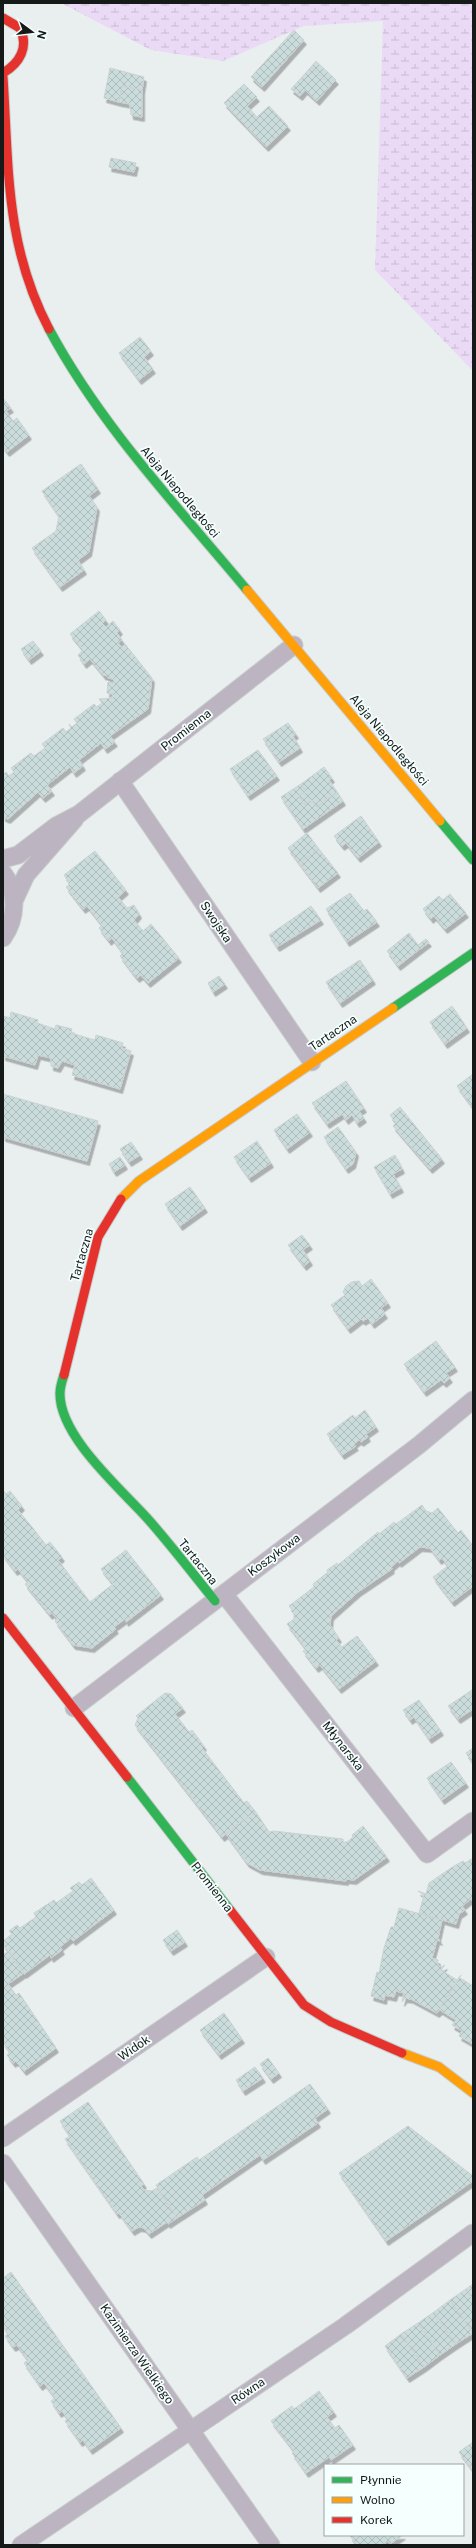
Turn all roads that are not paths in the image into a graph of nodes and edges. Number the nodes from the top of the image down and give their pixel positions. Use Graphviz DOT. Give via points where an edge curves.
graph roads {
  1 [pos="6,16"];
  2 [pos="3,73"];
  3 [pos="3,77"];
  4 [pos="294,645"];
  5 [pos="120,781"];
  6 [pos="79,814"];
  7 [pos="3,859"];
  8 [pos="473,860"];
  9 [pos="3,873"];
  10 [pos="14,900"];
  11 [pos="3,938"];
  12 [pos="473,953"];
  13 [pos="312,1062"];
  14 [pos="473,1400"];
  15 [pos="219,1597"];
  16 [pos="3,1618"];
  17 [pos="74,1708"];
  18 [pos="473,1821"];
  19 [pos="266,1957"];
  20 [pos="473,2093"];
  21 [pos="3,2138"];
  22 [pos="3,2163"];
  23 [pos="473,2233"];
  24 [pos="191,2431"];
  25 [pos="21,2545"];
  26 [pos="271,2545"];
  1 -- 2 [label="street" via="20,31 24,48 18,64"];
  3 -- 4 [label="street, Aleja Niepodległości" via="6,164 12,215 26,273 50,335 80,387 100,413"];
  4 -- 5 [label="street, Promienna"];
  4 -- 8 [label="street, Aleja Niepodległości"];
  5 -- 6 [label="street, Promienna"];
  5 -- 13 [label="street, Swojska"];
  6 -- 7 [label="street, Promienna" via="56,826 18,855"];
  6 -- 10 [label="street, Promienna" via="26,875"];
  9 -- 10 [label="street" via="10,883"];
  10 -- 11 [label="street" via="12,922"];
  12 -- 13 [label="street, Tartaczna"];
  13 -- 15 [label="street, Tartaczna" via="139,1181 118,1201 98,1237 68,1352 60,1394 65,1414 82,1447 94,1463"];
  14 -- 15 [label="street, Koszykowa" via="419,1445"];
  15 -- 17 [label="street, Koszykowa"];
  15 -- 18 [label="street, Młynarska" via="427,1854"];
  16 -- 17 [label="street, Promienna"];
  17 -- 19 [label="street, Promienna"];
  19 -- 20 [label="street, Promienna" via="304,2005 357,2034 439,2067"];
  19 -- 21 [label="street, Widok"];
  22 -- 24 [label="street, Kazimierza Wielkiego"];
  23 -- 24 [label="street, Równa" via="345,2326"];
  24 -- 25 [label="street, Równa"];
  24 -- 26 [label="street, Kazimierza Wielkiego"];
}
